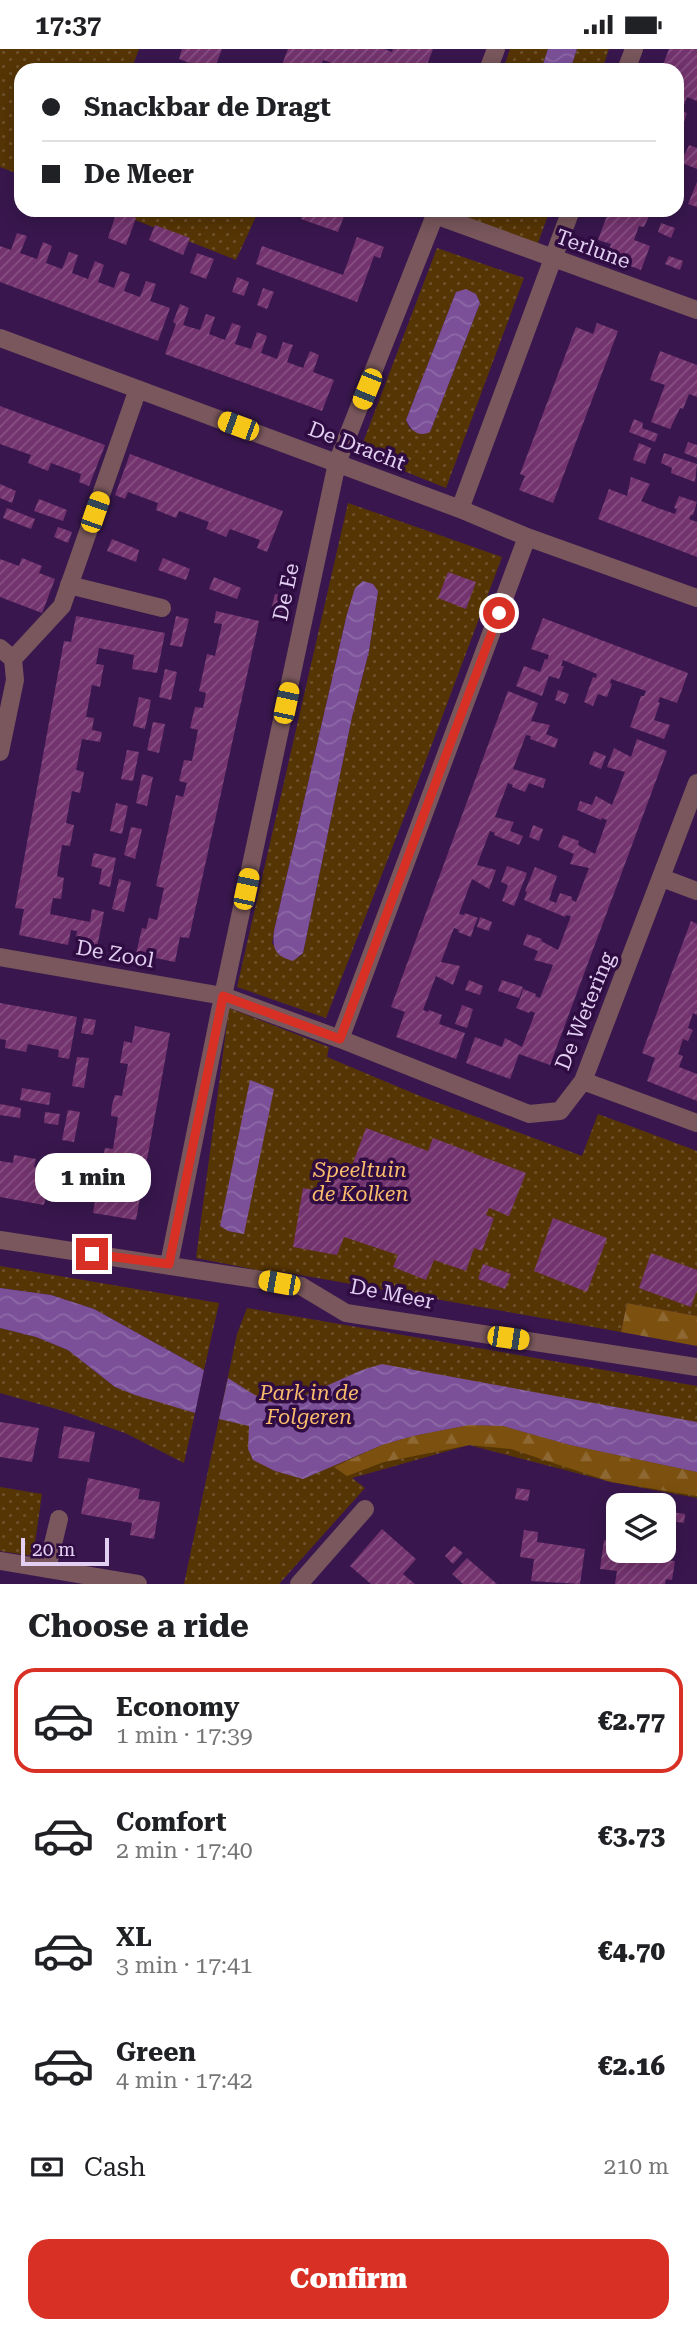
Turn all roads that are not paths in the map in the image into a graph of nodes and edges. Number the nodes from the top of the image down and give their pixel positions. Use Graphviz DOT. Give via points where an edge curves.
graph roads {
  1 [pos="434,217"];
  2 [pos="449,217"];
  3 [pos="568,217"];
  4 [pos="552,258"];
  5 [pos="697,310"];
  6 [pos="0,338"];
  7 [pos="138,389"];
  8 [pos="337,463"];
  9 [pos="460,509"];
  10 [pos="527,537"];
  11 [pos="69,586"];
  12 [pos="697,598"];
  13 [pos="162,608"];
  14 [pos="7,653"];
  15 [pos="0,752"];
  16 [pos="697,783"];
  17 [pos="662,878"];
  18 [pos="697,891"];
  19 [pos="0,957"];
  20 [pos="223,996"];
  21 [pos="340,1039"];
  22 [pos="583,1081"];
  23 [pos="697,1123"];
  24 [pos="0,1240"];
  25 [pos="169,1264"];
  26 [pos="697,1367"];
  27 [pos="365,1509"];
  28 [pos="59,1519"];
  29 [pos="0,1562"];
  30 [pos="47,1569"];
  31 [pos="138,1584"];
  32 [pos="299,1584"];
  1 -- 8 [label="street, De Ee"];
  2 -- 4 [label="street, Terlune"];
  3 -- 4 [label="street"];
  4 -- 5 [label="street, Terlune"];
  4 -- 9 [label="street"];
  6 -- 7 [label="street, De Dracht"];
  7 -- 8 [label="street, De Dracht"];
  7 -- 11 [label="street"];
  8 -- 9 [label="street, De Dracht"];
  8 -- 20 [label="street, De Ee"];
  9 -- 10 [label="street, De Dracht"];
  10 -- 12 [label="street, De Dracht"];
  10 -- 21 [label="street"];
  11 -- 13 [label="street"];
  11 -- 14 [label="street" via="62,607"];
  14 -- 15 [label="street" via="15,680"];
  16 -- 17 [label="street, De Wetering"];
  17 -- 18 [label="street"];
  17 -- 22 [label="street, De Wetering"];
  19 -- 20 [label="street, De Zool"];
  20 -- 21 [label="street"];
  20 -- 25 [label="street, De Ee"];
  21 -- 22 [label="street, De Wetering" via="529,1114 560,1111"];
  22 -- 23 [label="street"];
  24 -- 25 [label="street, De Meer"];
  25 -- 26 [label="street, De Meer" via="301,1286 346,1313"];
  27 -- 32 [label="street"];
  28 -- 30 [label="street"];
  29 -- 30 [label="street"];
  30 -- 31 [label="street"];
}
